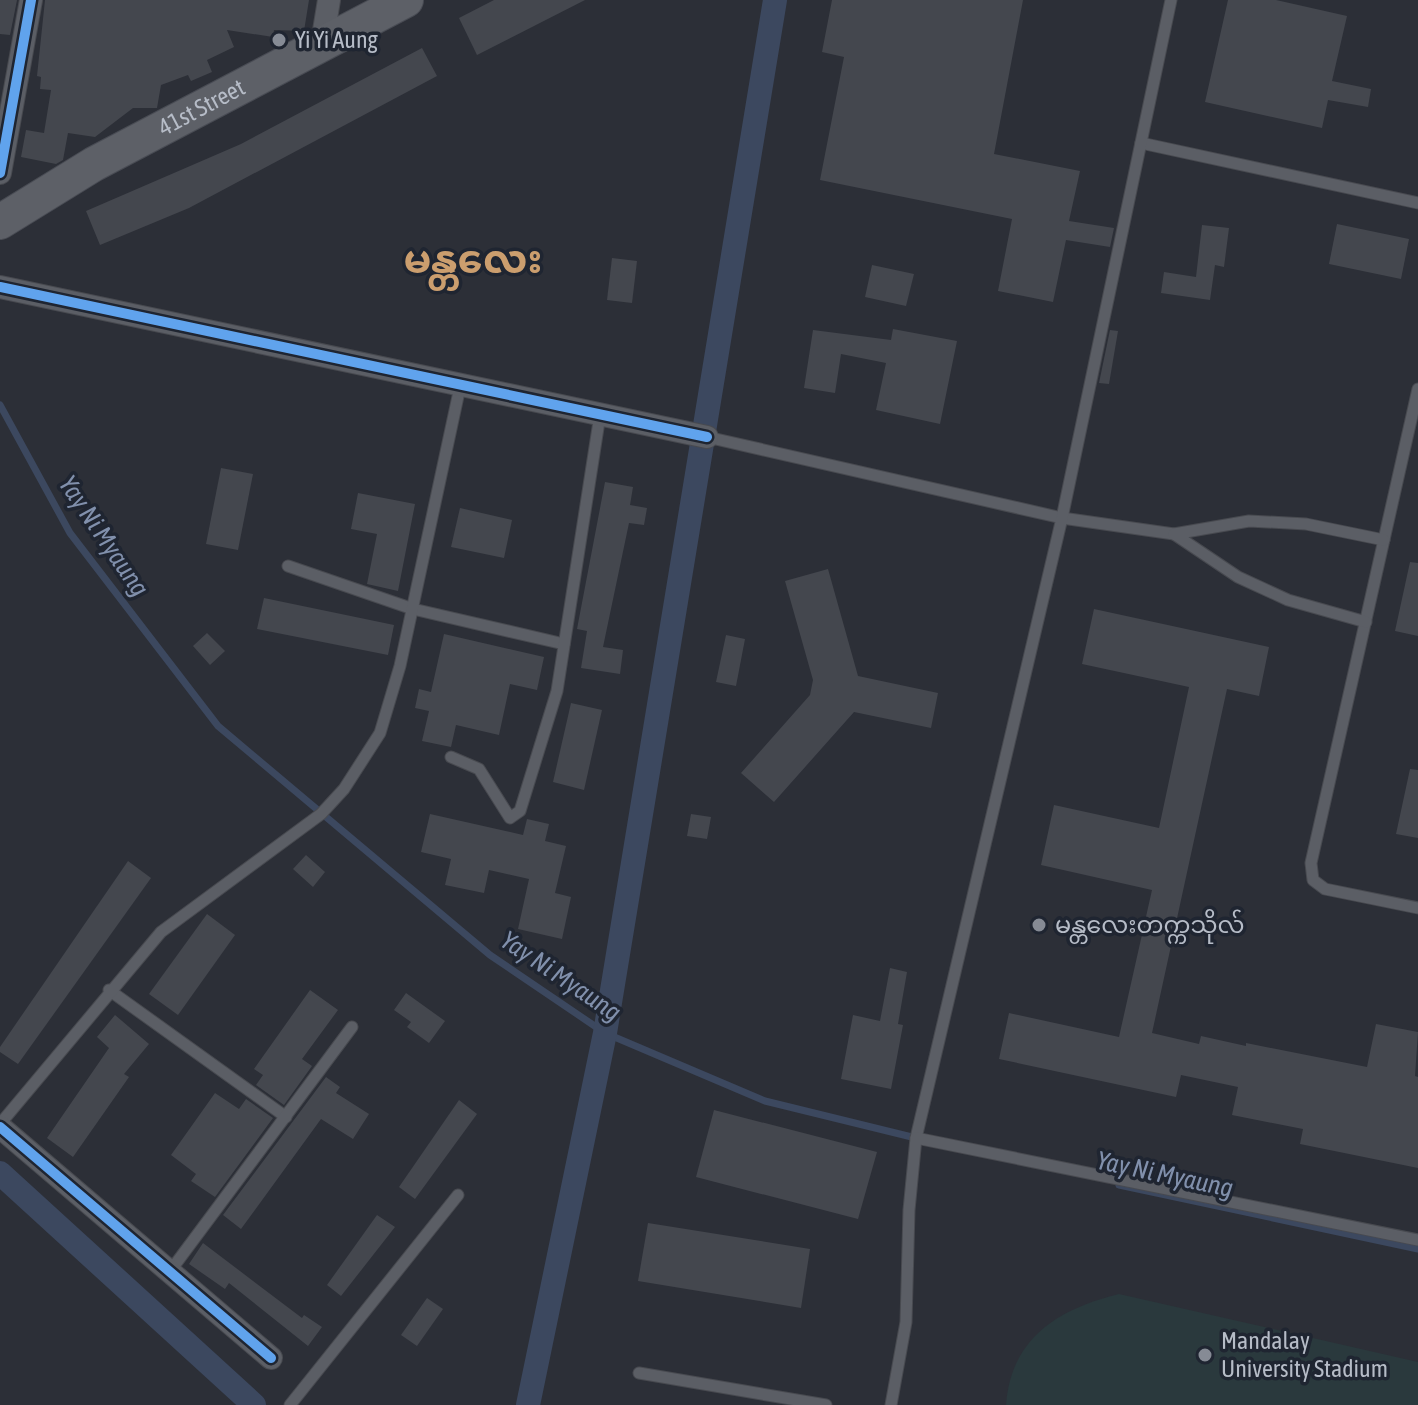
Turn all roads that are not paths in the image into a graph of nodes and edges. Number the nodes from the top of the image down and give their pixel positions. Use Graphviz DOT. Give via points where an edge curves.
graph roads {
  1 [pos="31,0"];
  2 [pos="329,0"];
  3 [pos="406,0"];
  4 [pos="1171,0"];
  5 [pos="322,43"];
  6 [pos="1141,143"];
  7 [pos="0,173"];
  8 [pos="1418,203"];
  9 [pos="0,222"];
  10 [pos="0,287"];
  11 [pos="460,387"];
  12 [pos="1418,389"];
  13 [pos="600,415"];
  14 [pos="699,435"];
  15 [pos="1062,518"];
  16 [pos="1174,534"];
  17 [pos="1384,540"];
  18 [pos="288,566"];
  19 [pos="413,609"];
  20 [pos="1366,622"];
  21 [pos="564,644"];
  22 [pos="451,757"];
  23 [pos="1418,908"];
  24 [pos="109,990"];
  25 [pos="352,1027"];
  26 [pos="286,1117"];
  27 [pos="0,1125"];
  28 [pos="916,1138"];
  29 [pos="458,1195"];
  30 [pos="1418,1240"];
  31 [pos="171,1270"];
  32 [pos="271,1358"];
  33 [pos="639,1373"];
  34 [pos="291,1404"];
  35 [pos="826,1405"];
  36 [pos="891,1405"];
  1 -- 7 [label="street"];
  2 -- 5 [label="street"];
  3 -- 5 [label="main road, 41st Street"];
  4 -- 6 [label="lane"];
  5 -- 9 [label="main road, 41st Street" via="94,164"];
  6 -- 8 [label="lane"];
  6 -- 15 [label="lane"];
  10 -- 11 [label="street"];
  11 -- 13 [label="street"];
  11 -- 19 [label="lane"];
  12 -- 17 [label="lane"];
  13 -- 14 [label="street"];
  13 -- 21 [label="lane"];
  14 -- 15 [label="lane"];
  15 -- 16 [label="lane"];
  15 -- 28 [label="lane"];
  16 -- 17 [label="lane" via="1249,521 1306,524"];
  16 -- 20 [label="lane" via="1238,577 1288,600"];
  17 -- 20 [label="lane"];
  18 -- 19 [label="lane"];
  19 -- 21 [label="lane"];
  19 -- 24 [label="lane" via="380,733 344,789 321,814 161,932"];
  20 -- 23 [label="lane" via="1311,863 1313,880 1325,889"];
  21 -- 22 [label="lane" via="557,691 520,811 510,818 479,769"];
  24 -- 26 [label="lane"];
  24 -- 27 [label="lane"];
  25 -- 26 [label="lane"];
  26 -- 31 [label="lane"];
  27 -- 31 [label="street"];
  28 -- 30 [label="lane"];
  28 -- 36 [label="lane" via="906,1322"];
  29 -- 34 [label="lane"];
  31 -- 32 [label="street"];
  33 -- 35 [label="lane"];
}
